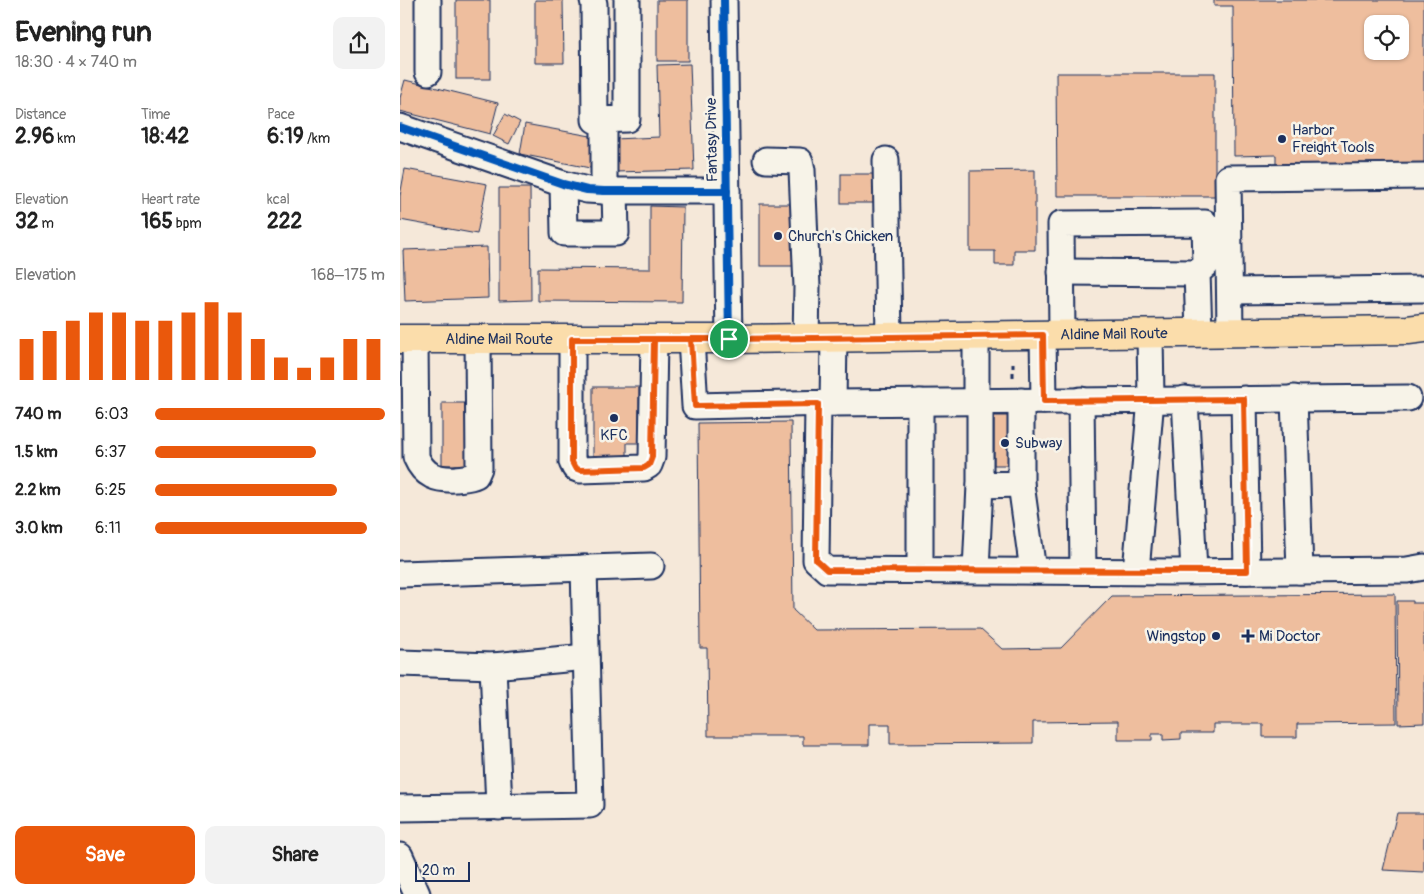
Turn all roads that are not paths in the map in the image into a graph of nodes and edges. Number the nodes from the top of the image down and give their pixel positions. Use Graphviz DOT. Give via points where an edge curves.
graph roads {
  1 [pos="428,0"];
  2 [pos="724,0"];
  3 [pos="593,2"];
  4 [pos="627,2"];
  5 [pos="428,72"];
  6 [pos="604,120"];
  7 [pos="400,127"];
  8 [pos="766,160"];
  9 [pos="886,160"];
  10 [pos="1424,176"];
  11 [pos="563,184"];
  12 [pos="609,191"];
  13 [pos="727,191"];
  14 [pos="1061,272"];
  15 [pos="1197,273"];
  16 [pos="1424,289"];
  17 [pos="1230,291"];
  18 [pos="1420,325"];
  19 [pos="1230,332"];
  20 [pos="1199,333"];
  21 [pos="1150,334"];
  22 [pos="1052,335"];
  23 [pos="976,336"];
  24 [pos="888,337"];
  25 [pos="806,338"];
  26 [pos="834,338"];
  27 [pos="408,339"];
  28 [pos="478,339"];
  29 [pos="572,339"];
  30 [pos="654,339"];
  31 [pos="691,339"];
  32 [pos="729,339"];
  33 [pos="1026,394"];
  34 [pos="1294,398"];
  35 [pos="1408,398"];
  36 [pos="1151,399"];
  37 [pos="1185,399"];
  38 [pos="1244,399"];
  39 [pos="1082,400"];
  40 [pos="978,401"];
  41 [pos="920,402"];
  42 [pos="825,404"];
  43 [pos="1021,484"];
  44 [pos="980,485"];
  45 [pos="651,566"];
  46 [pos="1424,567"];
  47 [pos="584,568"];
  48 [pos="920,570"];
  49 [pos="976,570"];
  50 [pos="1033,571"];
  51 [pos="1083,571"];
  52 [pos="1136,571"];
  53 [pos="1194,571"];
  54 [pos="1247,571"];
  55 [pos="1300,571"];
  56 [pos="400,574"];
  57 [pos="586,657"];
  58 [pos="400,663"];
  59 [pos="493,666"];
  60 [pos="400,808"];
  61 [pos="499,808"];
  62 [pos="400,856"];
  63 [pos="417,894"];
  1 -- 5 [label="street"];
  2 -- 13 [label="street, Fantasy Drive"];
  3 -- 4 [label="street"];
  3 -- 6 [label="street" via="595,120"];
  4 -- 6 [label="street" via="627,119"];
  6 -- 12 [label="street"];
  7 -- 11 [label="street"];
  8 -- 25 [label="street" via="800,161 807,287"];
  9 -- 24 [label="street"];
  10 -- 17 [label="street" via="1228,178"];
  11 -- 12 [label="street"];
  11 -- 12 [label="street" via="564,233 616,233"];
  12 -- 13 [label="street"];
  13 -- 32 [label="street, Fantasy Drive"];
  14 -- 15 [label="street"];
  14 -- 15 [label="street" via="1061,224 1205,223 1206,265"];
  14 -- 22 [label="street"];
  15 -- 20 [label="street"];
  16 -- 17 [label="street"];
  17 -- 19 [label="street"];
  18 -- 19 [label="main road, Aldine Mail Route"];
  19 -- 20 [label="main road, Aldine Mail Route"];
  20 -- 21 [label="main road, Aldine Mail Route"];
  21 -- 22 [label="main road, Aldine Mail Route"];
  21 -- 36 [label="street"];
  22 -- 23 [label="main road, Aldine Mail Route"];
  22 -- 33 [label="street"];
  23 -- 24 [label="main road, Aldine Mail Route"];
  23 -- 40 [label="street"];
  24 -- 26 [label="main road, Aldine Mail Route"];
  25 -- 26 [label="main road, Aldine Mail Route"];
  25 -- 32 [label="main road, Aldine Mail Route"];
  26 -- 42 [label="street"];
  27 -- 28 [label="main road, Aldine Mail Route"];
  27 -- 28 [label="street" via="416,457 426,472 442,480 470,478 479,468"];
  28 -- 29 [label="main road, Aldine Mail Route"];
  29 -- 30 [label="main road, Aldine Mail Route"];
  29 -- 30 [label="street" via="572,462 580,470 644,468 649,465 652,457"];
  30 -- 31 [label="main road, Aldine Mail Route"];
  31 -- 32 [label="main road, Aldine Mail Route"];
  31 -- 42 [label="street" via="695,406"];
  33 -- 39 [label="street"];
  33 -- 40 [label="street"];
  33 -- 43 [label="street"];
  34 -- 35 [label="street"];
  34 -- 38 [label="street"];
  34 -- 55 [label="street"];
  36 -- 37 [label="street"];
  36 -- 39 [label="street"];
  36 -- 52 [label="street"];
  37 -- 38 [label="street"];
  37 -- 53 [label="street"];
  38 -- 54 [label="street"];
  39 -- 51 [label="street"];
  40 -- 41 [label="street"];
  40 -- 44 [label="street"];
  41 -- 42 [label="street"];
  41 -- 48 [label="street"];
  42 -- 48 [label="street" via="816,560 827,570"];
  43 -- 44 [label="street"];
  43 -- 50 [label="street"];
  44 -- 49 [label="street"];
  45 -- 47 [label="street"];
  46 -- 55 [label="street"];
  47 -- 56 [label="street"];
  47 -- 57 [label="street"];
  48 -- 49 [label="street"];
  49 -- 50 [label="street"];
  50 -- 51 [label="street"];
  51 -- 52 [label="street"];
  52 -- 53 [label="street"];
  53 -- 54 [label="street"];
  54 -- 55 [label="street"];
  57 -- 59 [label="street"];
  57 -- 61 [label="street" via="590,805"];
  58 -- 59 [label="street"];
  59 -- 61 [label="street"];
  60 -- 61 [label="street"];
  62 -- 63 [label="street"];
}
